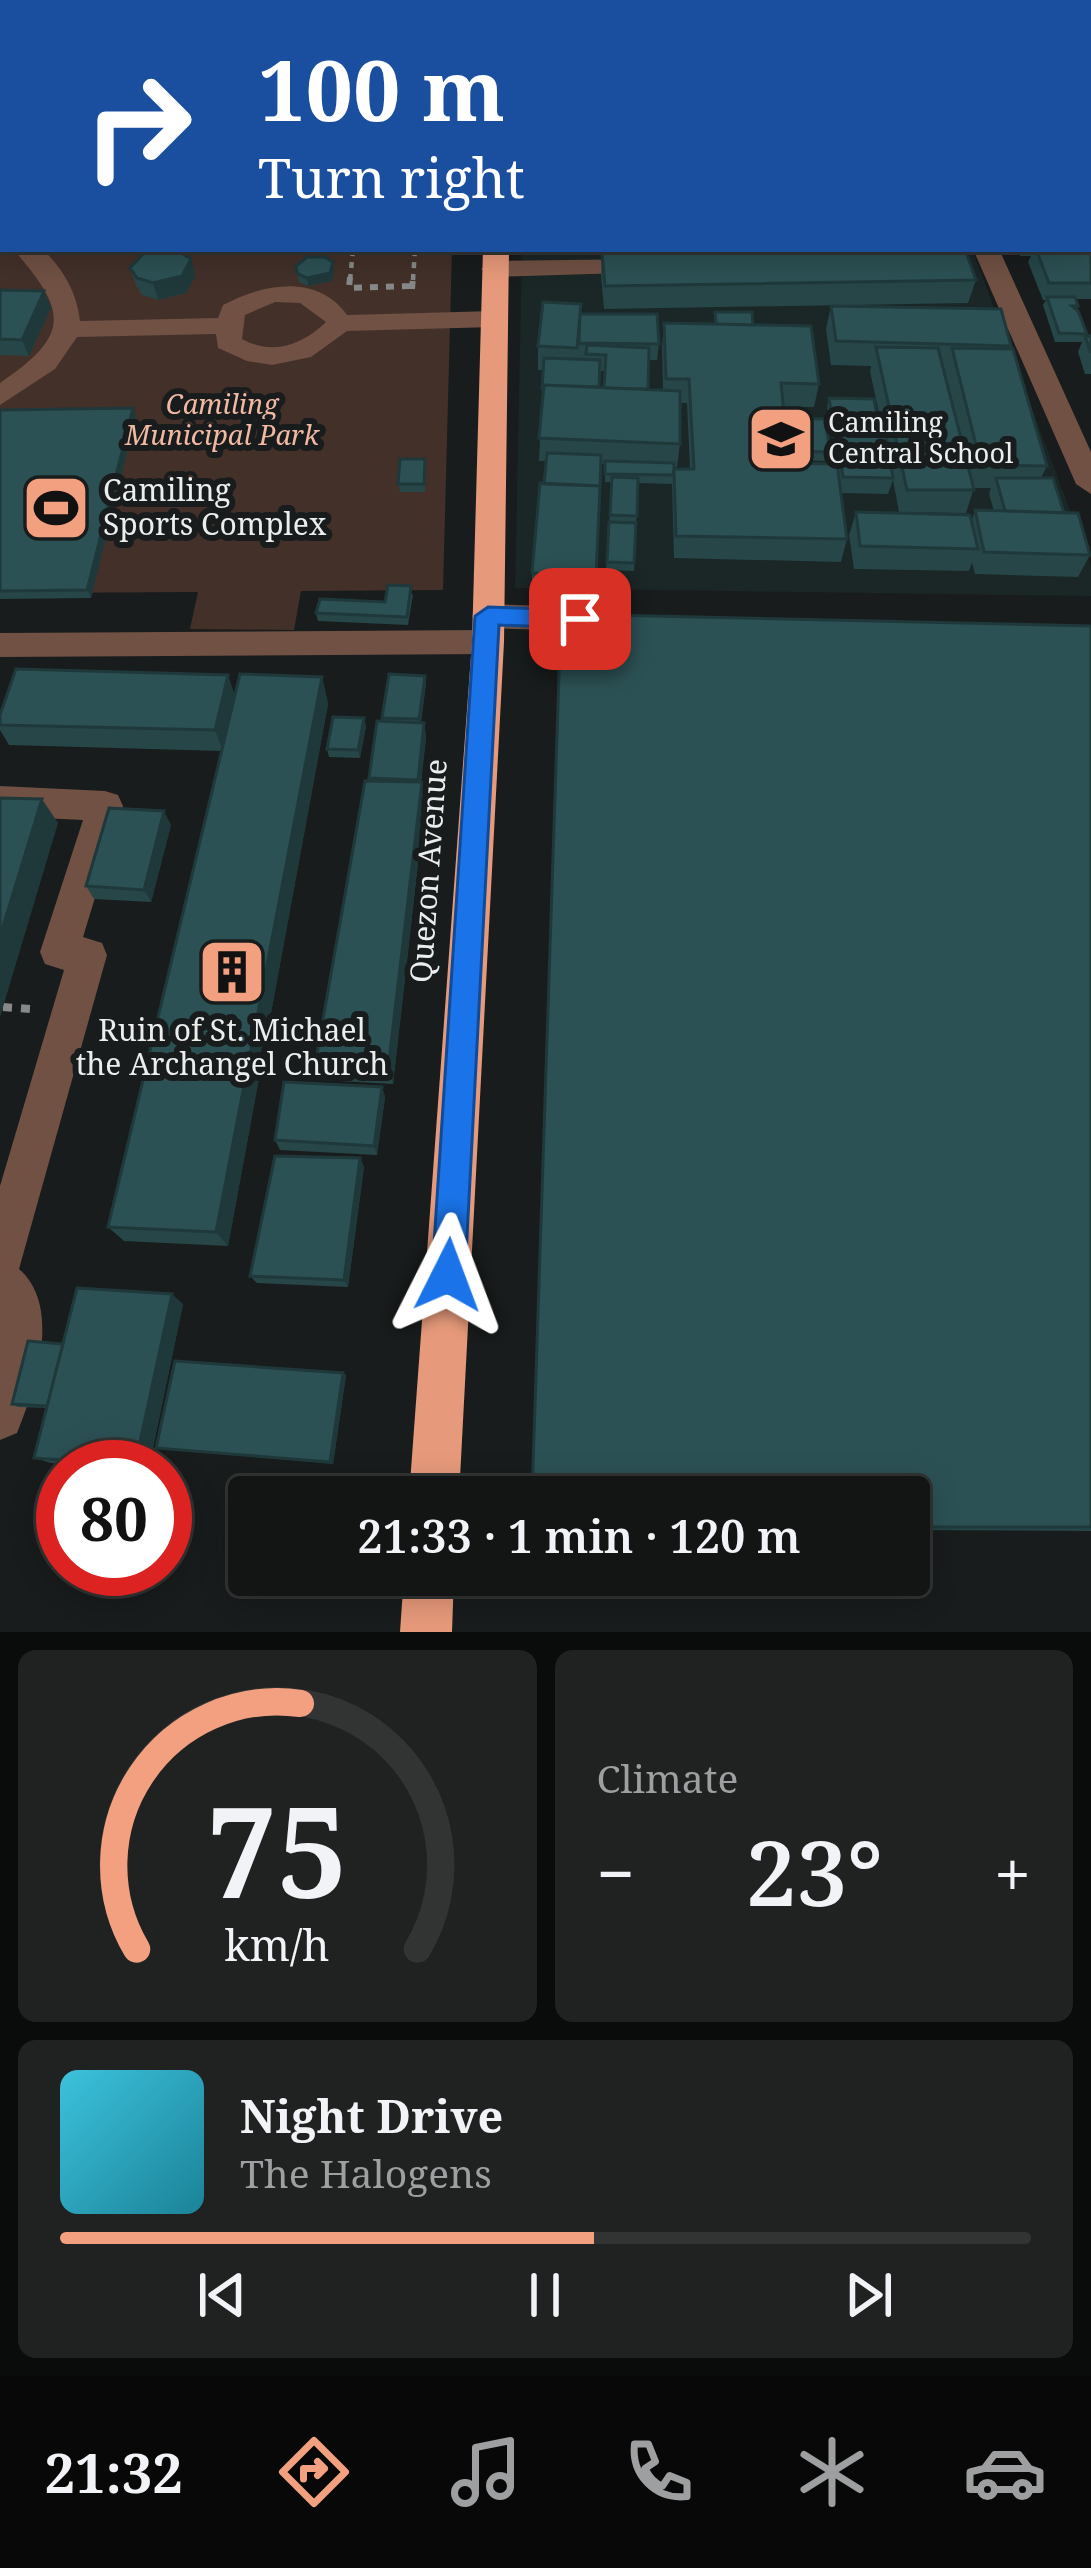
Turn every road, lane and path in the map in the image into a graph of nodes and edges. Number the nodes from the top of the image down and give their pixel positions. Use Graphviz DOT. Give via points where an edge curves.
graph roads {
  1 [pos="30,252"];
  2 [pos="353,252"];
  3 [pos="415,252"];
  4 [pos="987,252"];
  5 [pos="495,259"];
  6 [pos="675,267"];
  7 [pos="412,286"];
  8 [pos="494,320"];
  9 [pos="409,321"];
  10 [pos="340,323"];
  11 [pos="227,326"];
  12 [pos="70,328"];
  13 [pos="0,396"];
  14 [pos="1091,484"];
  15 [pos="650,622"];
  16 [pos="488,629"];
  17 [pos="0,645"];
  18 [pos="0,801"];
  19 [pos="0,1262"];
  20 [pos="0,1282"];
  21 [pos="0,1416"];
  22 [pos="435,1476"];
  23 [pos="428,1596"];
  24 [pos="426,1632"];
  1 -- 12 [label="street" via="67,305"];
  2 -- 7 [label="path" via="349,288"];
  3 -- 7 [label="path"];
  4 -- 14 [label="street"];
  5 -- 6 [label="street"];
  5 -- 8 [label="highway, Quezon Avenue"];
  7 -- 9 [label="path"];
  8 -- 9 [label="street"];
  8 -- 16 [label="highway, Quezon Avenue"];
  9 -- 10 [label="street"];
  10 -- 11 [label="street" via="312,295 283,293 250,299"];
  10 -- 11 [label="street" via="306,353 274,356 246,355 228,342"];
  11 -- 12 [label="street"];
  12 -- 13 [label="street" via="48,362"];
  15 -- 16 [label="street"];
  16 -- 17 [label="street"];
  16 -- 22 [label="highway, Quezon Avenue"];
  18 -- 19 [label="street" via="105,806 59,952 88,955"];
  20 -- 21 [label="street" via="17,1298 20,1333"];
  23 -- 24 [label="highway"];
}
